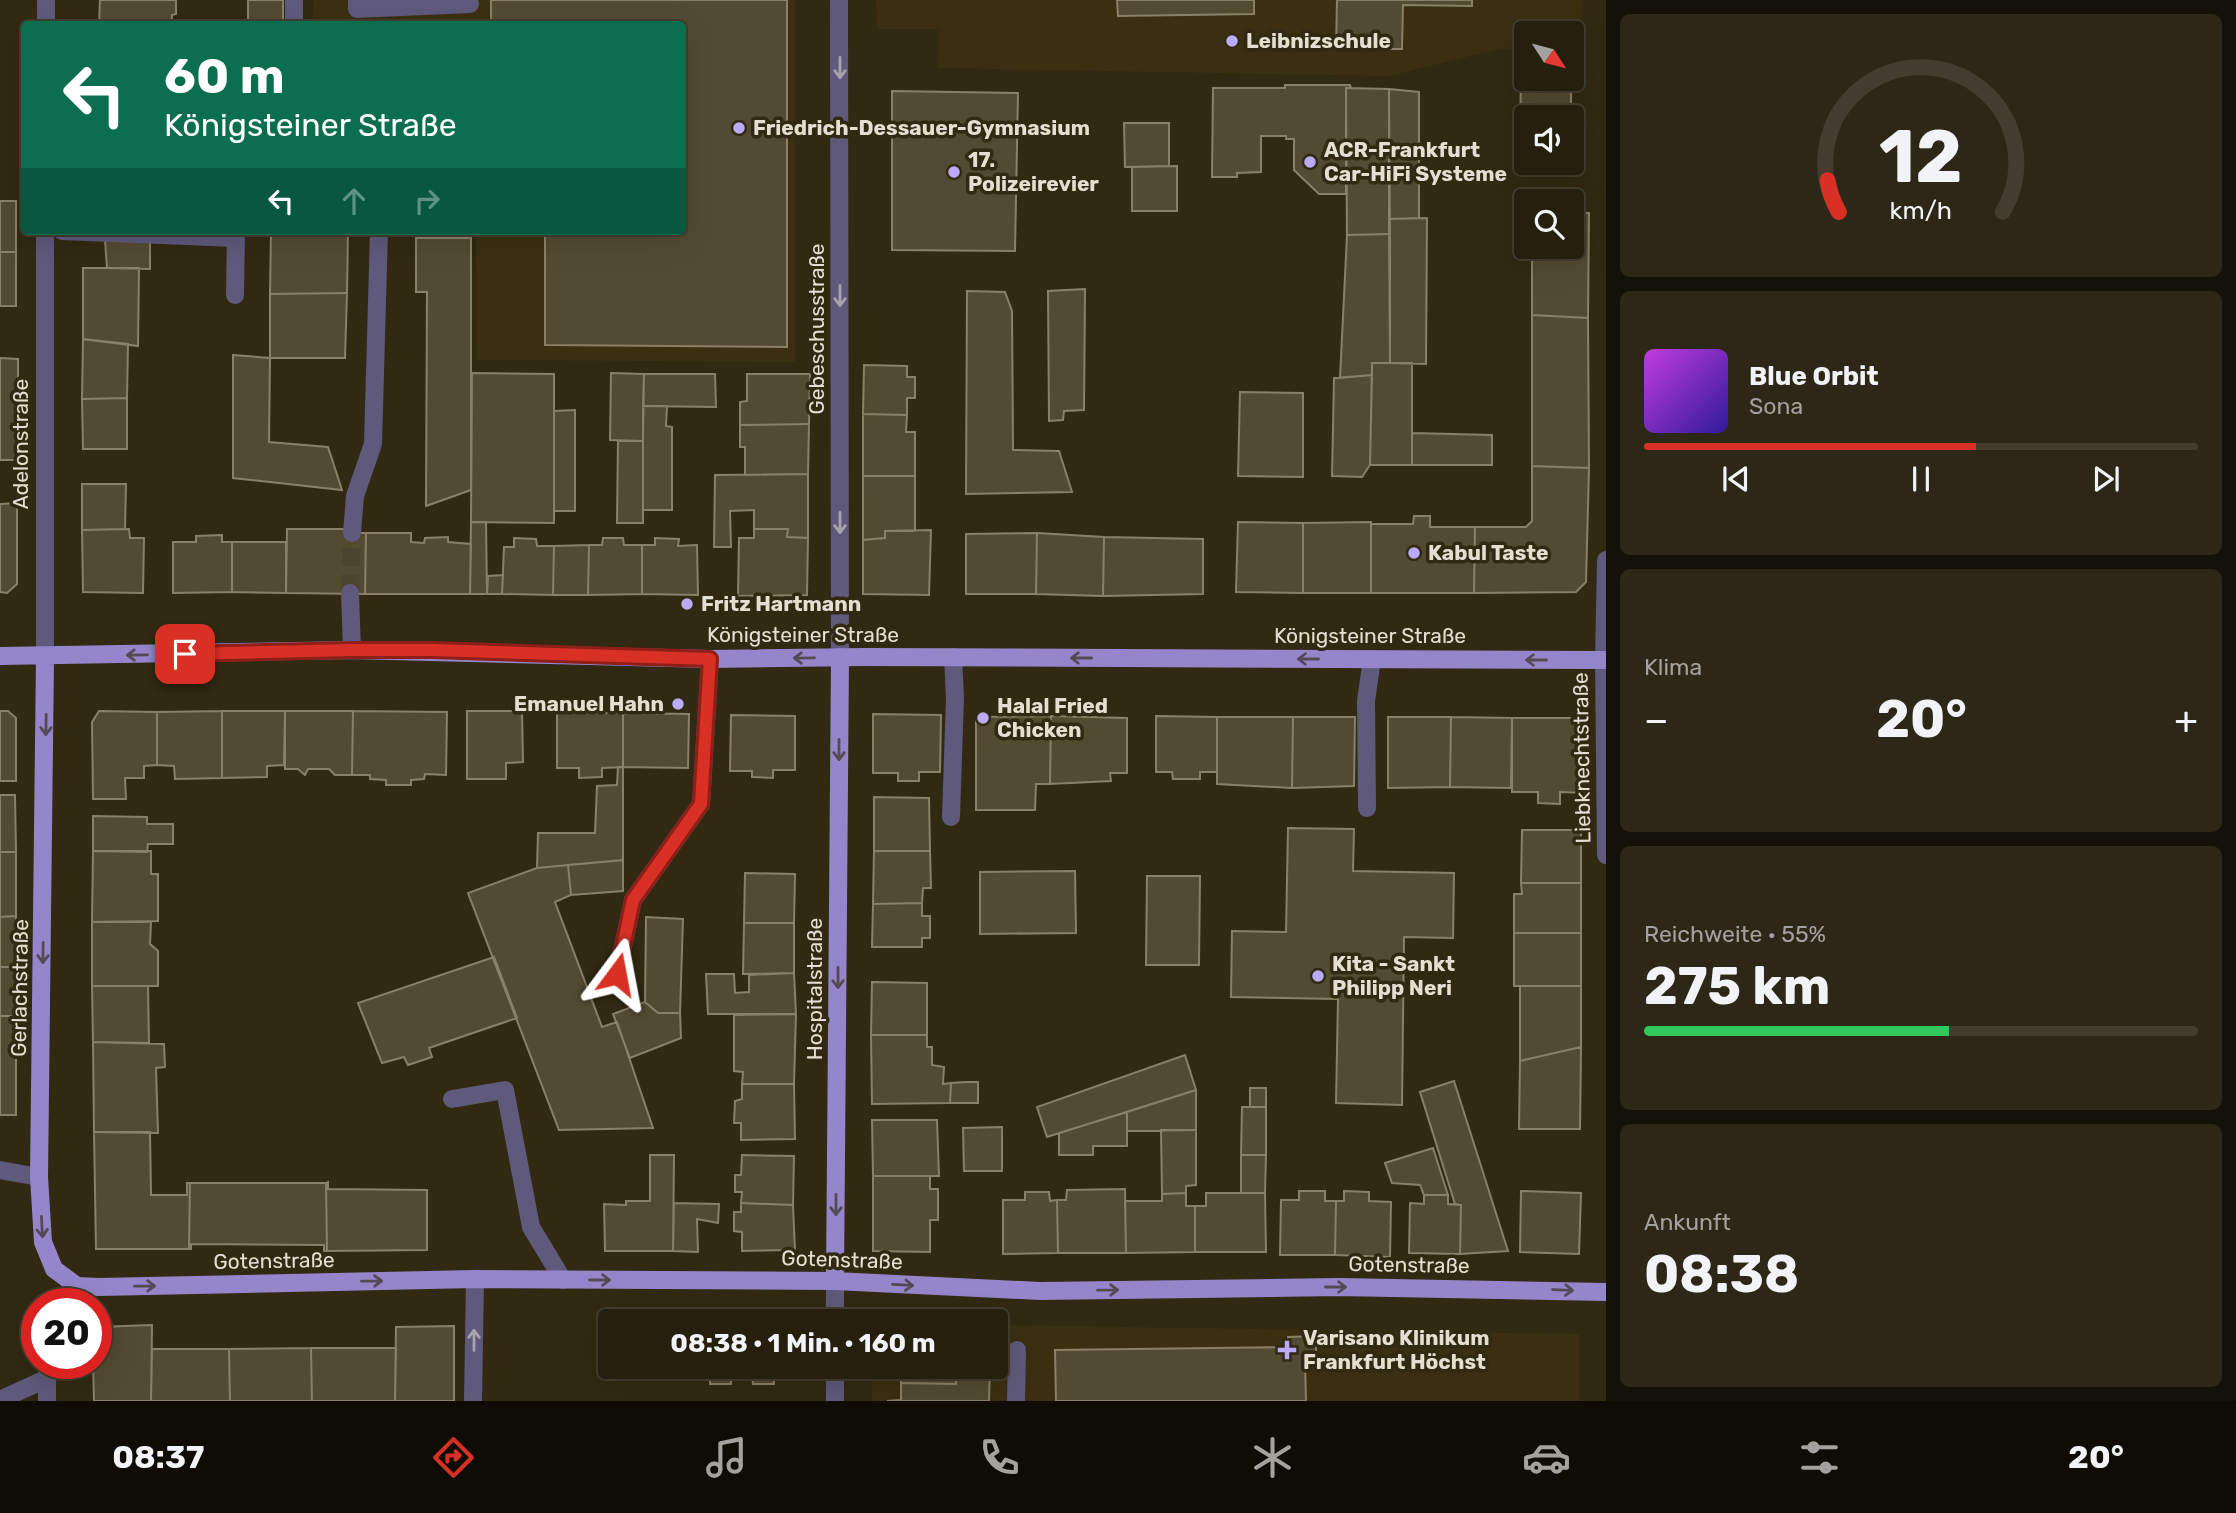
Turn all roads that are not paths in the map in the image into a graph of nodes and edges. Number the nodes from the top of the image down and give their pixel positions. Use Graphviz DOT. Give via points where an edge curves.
graph roads {
  1 [pos="46,0"];
  2 [pos="295,0"];
  3 [pos="357,0"];
  4 [pos="839,0"];
  5 [pos="470,4"];
  6 [pos="46,21"];
  7 [pos="294,21"];
  8 [pos="45,235"];
  9 [pos="236,235"];
  10 [pos="379,235"];
  11 [pos="235,295"];
  12 [pos="352,533"];
  13 [pos="1606,560"];
  14 [pos="350,593"];
  15 [pos="352,650"];
  16 [pos="0,656"];
  17 [pos="45,657"];
  18 [pos="840,657"];
  19 [pos="953,657"];
  20 [pos="710,659"];
  21 [pos="1372,659"];
  22 [pos="1605,660"];
  23 [pos="1367,808"];
  24 [pos="951,817"];
  25 [pos="1606,855"];
  26 [pos="617,974"];
  27 [pos="452,1099"];
  28 [pos="0,1170"];
  29 [pos="39,1177"];
  30 [pos="475,1279"];
  31 [pos="563,1280"];
  32 [pos="835,1281"];
  33 [pos="77,1286"];
  34 [pos="1606,1292"];
  35 [pos="835,1309"];
  36 [pos="1017,1350"];
  37 [pos="33,1379"];
  38 [pos="46,1379"];
  39 [pos="835,1379"];
  40 [pos="0,1400"];
  41 [pos="47,1401"];
  42 [pos="474,1401"];
  43 [pos="835,1401"];
  44 [pos="1016,1401"];
  1 -- 6 [label="street"];
  2 -- 7 [label="street"];
  3 -- 5 [label="street" via="357,9"];
  4 -- 18 [label="street, Gebeschusstraße, one-way"];
  8 -- 17 [label="street, Adelonstraße"];
  9 -- 11 [label="street"];
  10 -- 12 [label="street" via="373,444 355,496"];
  13 -- 22 [label="street, Liebknechtstraße"];
  14 -- 15 [label="street"];
  15 -- 17 [label="main road, Königsteiner Straße, one-way"];
  15 -- 20 [label="main road, Königsteiner Straße"];
  16 -- 17 [label="main road, Königsteiner Straße"];
  17 -- 29 [label="main road, Gerlachstraße, one-way"];
  18 -- 19 [label="main road, Königsteiner Straße"];
  18 -- 20 [label="main road, Königsteiner Straße, one-way"];
  18 -- 32 [label="main road, Hospitalstraße, one-way"];
  21 -- 19 [label="main road, Königsteiner Straße, one-way"];
  19 -- 24 [label="street"];
  20 -- 26 [label="street" via="701,804 633,900"];
  22 -- 21 [label="main road, Königsteiner Straße, one-way"];
  21 -- 23 [label="street" via="1366,701"];
  22 -- 25 [label="street, Liebknechtstraße"];
  27 -- 31 [label="street" via="505,1090 531,1227"];
  28 -- 29 [label="street"];
  29 -- 33 [label="main road, Gerlachstraße, one-way" via="43,1242 54,1269"];
  30 -- 31 [label="main road, Gotenstraße"];
  33 -- 30 [label="main road, Gotenstraße, one-way"];
  42 -- 30 [label="street, one-way"];
  31 -- 32 [label="main road, Gotenstraße, one-way"];
  32 -- 34 [label="main road, Gotenstraße, one-way" via="1040,1291 1348,1287"];
  32 -- 35 [label="street, Hospitalstraße"];
  36 -- 44 [label="street"];
  37 -- 40 [label="street"];
  38 -- 41 [label="street"];
  39 -- 43 [label="street"];
}
